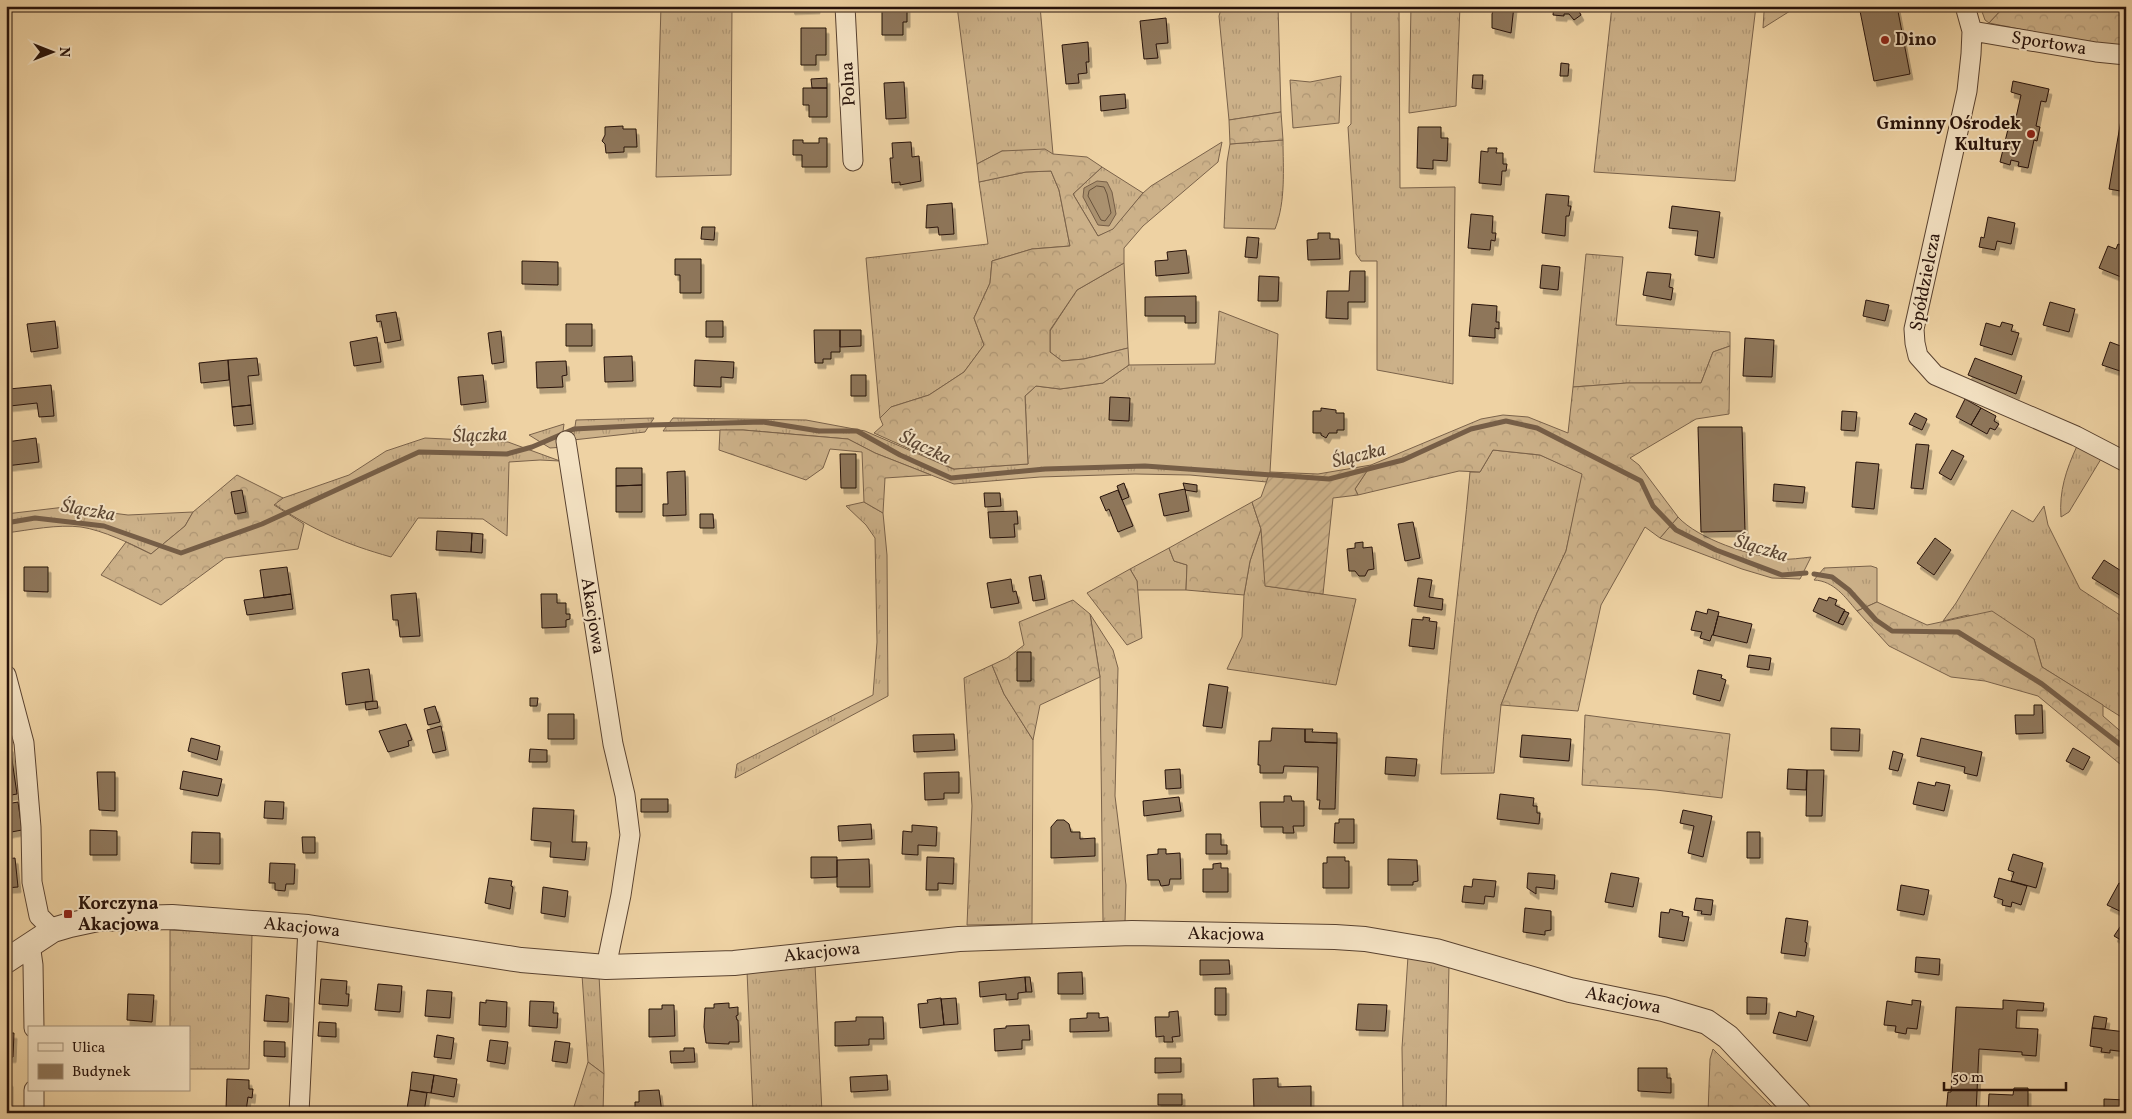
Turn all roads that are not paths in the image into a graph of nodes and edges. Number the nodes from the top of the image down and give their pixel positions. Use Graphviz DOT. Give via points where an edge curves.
graph roads {
  1 [pos="845,6"];
  2 [pos="1965,6"];
  3 [pos="1972,31"];
  4 [pos="2126,55"];
  5 [pos="853,161"];
  6 [pos="566,441"];
  7 [pos="2126,462"];
  8 [pos="6,675"];
  9 [pos="308,927"];
  10 [pos="54,930"];
  11 [pos="30,944"];
  12 [pos="6,961"];
  13 [pos="606,966"];
  14 [pos="34,1026"];
  15 [pos="34,1092"];
  16 [pos="34,1113"];
  17 [pos="300,1113"];
  18 [pos="1799,1113"];
  1 -- 5 [label="street, Polna"];
  2 -- 3 [label="street, Spółdzielcza"];
  3 -- 4 [label="street, Sportowa"];
  3 -- 7 [label="street, Spółdzielcza" via="1966,91 1914,329 1918,356 1935,375 2076,436"];
  6 -- 13 [label="street, Akacjowa" via="612,744 625,795 630,835"];
  8 -- 10 [label="street" via="24,743 32,882 39,916"];
  9 -- 10 [label="street, Akacjowa" via="172,917 98,919"];
  9 -- 13 [label="street, Akacjowa" via="521,960"];
  9 -- 17 [label="street"];
  10 -- 11 [label="street, Akacjowa"];
  11 -- 12 [label="street, Akacjowa"];
  11 -- 14 [label="street"];
  13 -- 18 [label="street, Akacjowa" via="734,963 978,938 1132,933 1365,939 1436,950 1570,990 1663,1009 1707,1022 1728,1037"];
  15 -- 16 [label="street"];
}
